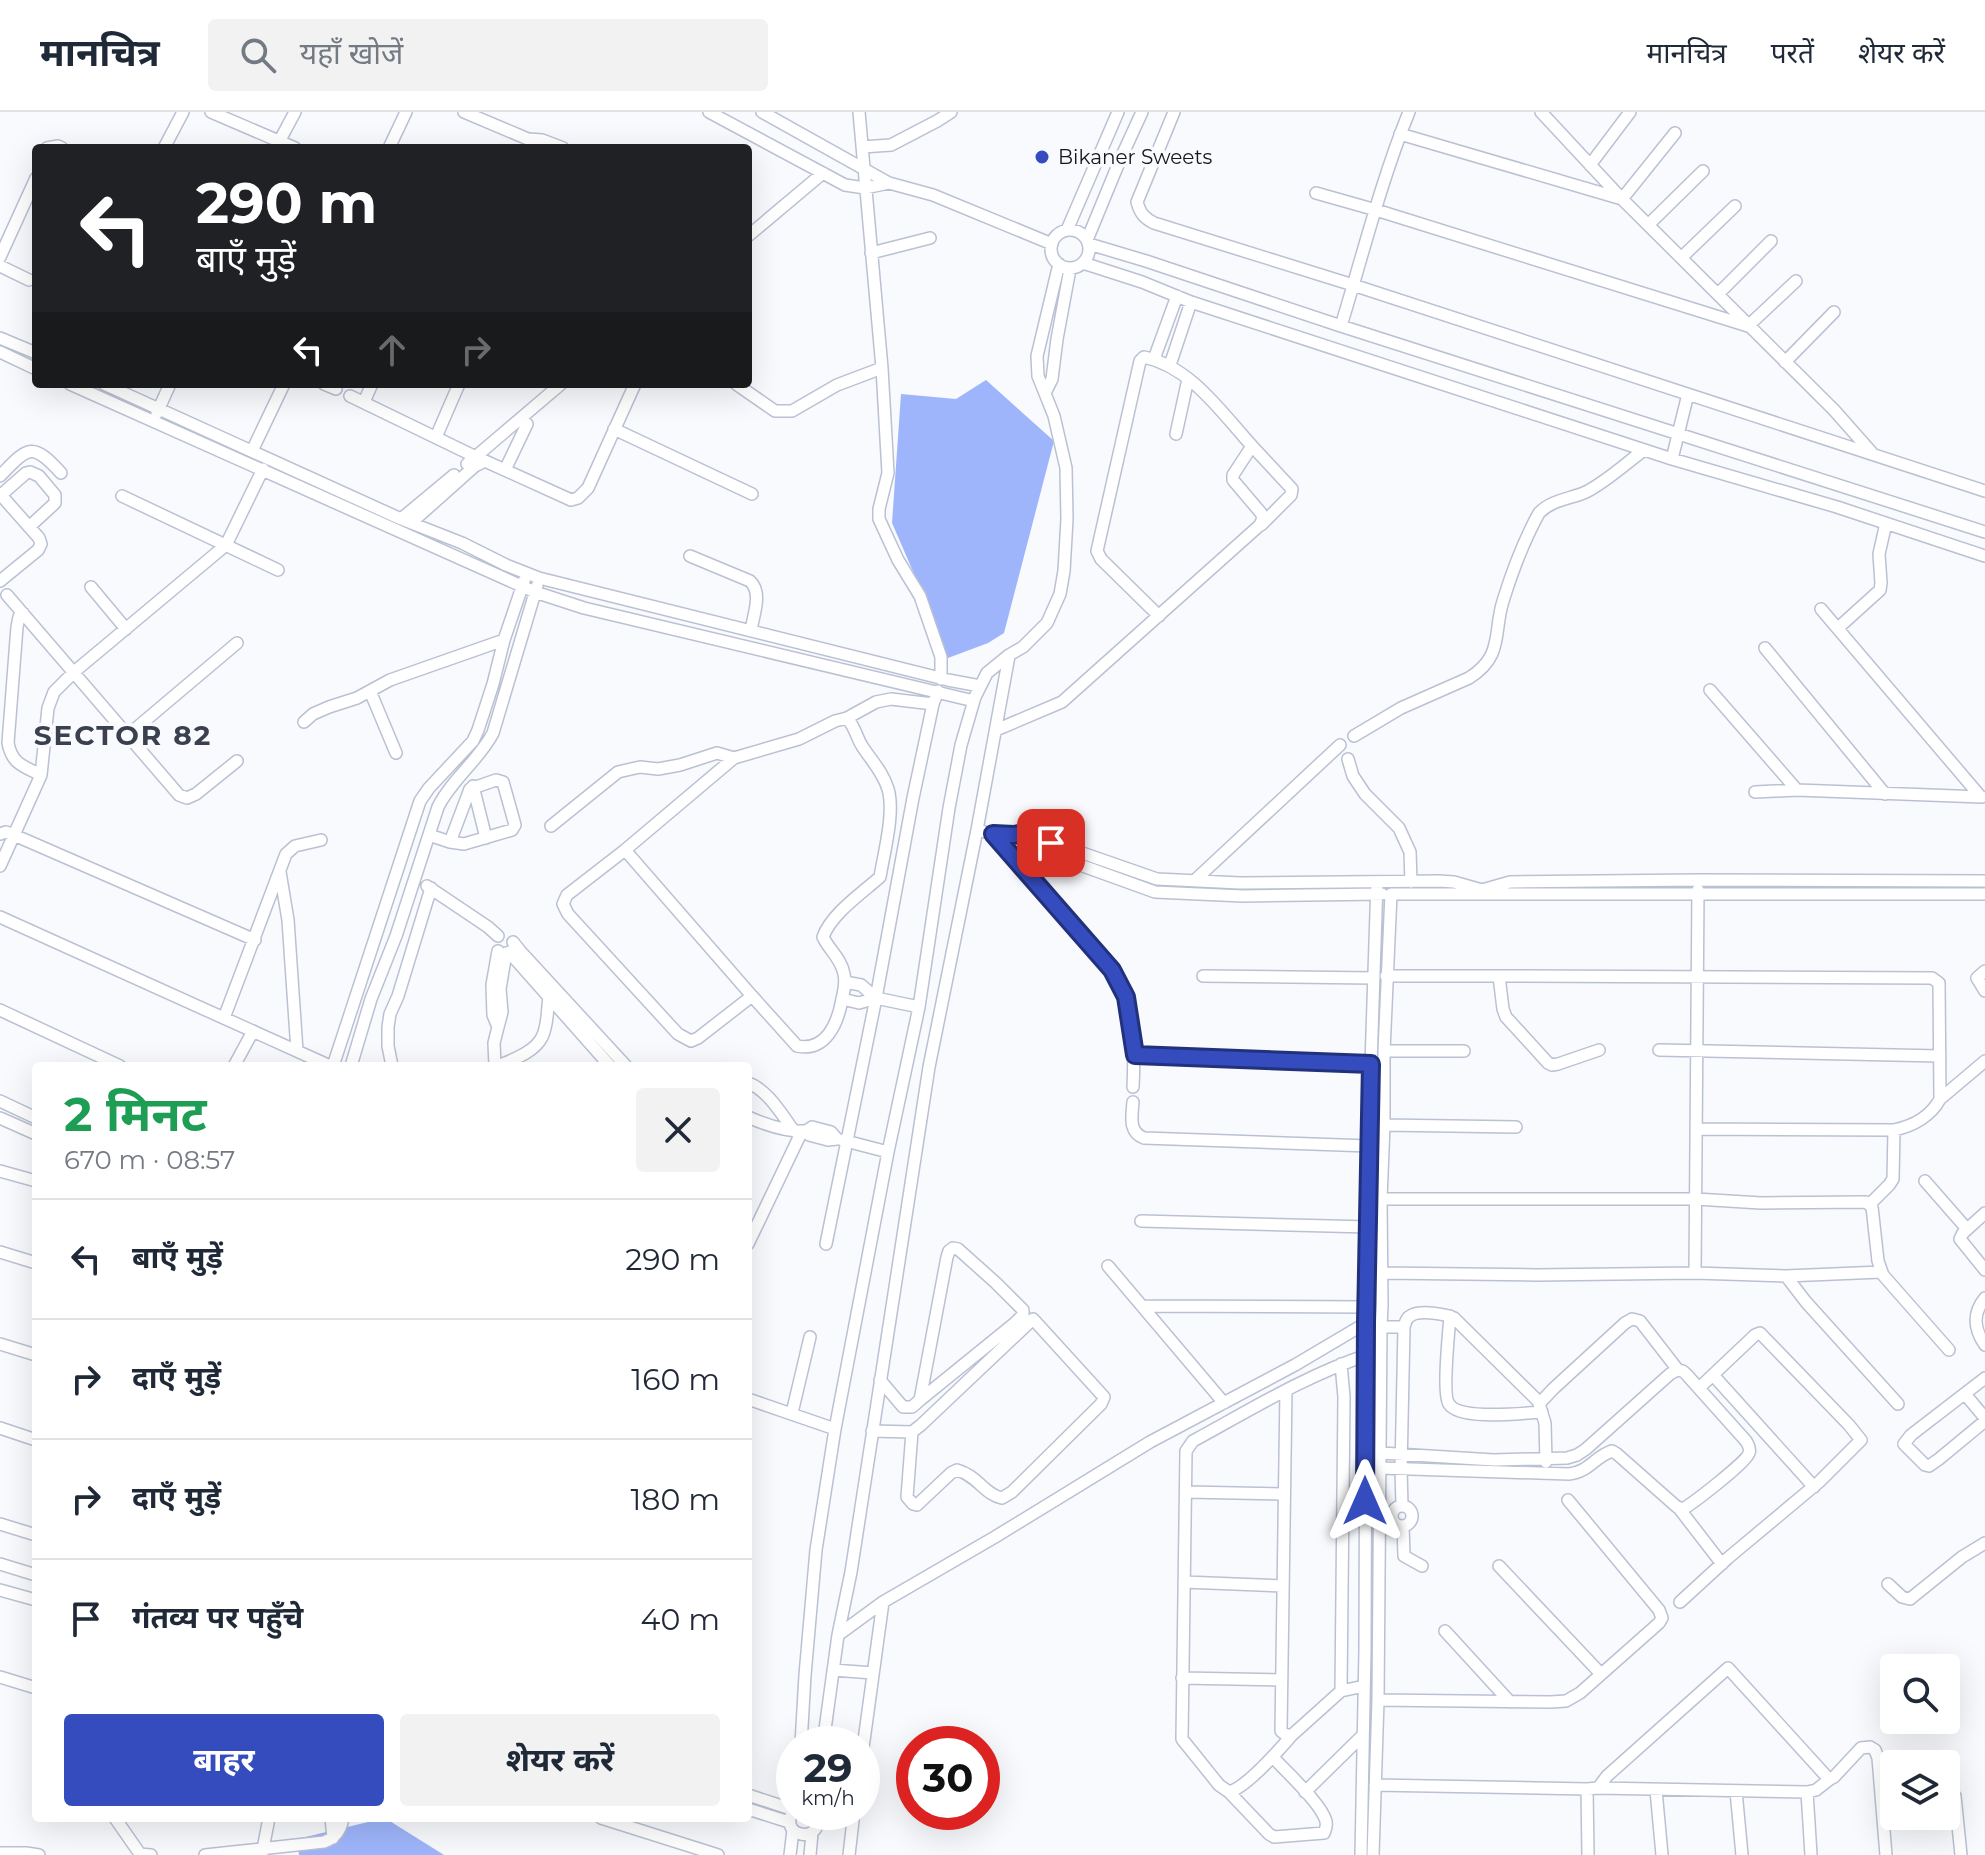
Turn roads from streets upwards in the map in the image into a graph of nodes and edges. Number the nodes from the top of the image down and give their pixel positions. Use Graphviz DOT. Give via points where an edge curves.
graph roads {
  1 [pos="183,112"];
  2 [pos="211,112"];
  3 [pos="295,112"];
  4 [pos="406,112"];
  5 [pos="464,112"];
  6 [pos="709,112"];
  7 [pos="762,112"];
  8 [pos="859,112"];
  9 [pos="951,112"];
  10 [pos="1142,112"];
  11 [pos="1174,112"];
  12 [pos="1409,112"];
  13 [pos="1541,112"];
  14 [pos="1630,112"];
  15 [pos="1115,114"];
  16 [pos="1675,133"];
  17 [pos="1400,134"];
  18 [pos="280,140"];
  19 [pos="166,144"];
  20 [pos="288,144"];
  21 [pos="391,144"];
  22 [pos="552,144"];
  23 [pos="862,147"];
  24 [pos="1590,165"];
  25 [pos="863,167"];
  26 [pos="1703,171"];
  27 [pos="823,173"];
  28 [pos="889,183"];
  29 [pos="865,188"];
  30 [pos="32,189"];
  31 [pos="1316,193"];
  32 [pos="1622,199"];
  33 [pos="1735,206"];
  34 [pos="1376,210"];
  35 [pos="1648,225"];
  36 [pos="1067,230"];
  37 [pos="752,233"];
  38 [pos="930,238"];
  39 [pos="1771,241"];
  40 [pos="1088,242"];
  41 [pos="1052,244"];
  42 [pos="871,253"];
  43 [pos="0,257"];
  44 [pos="1681,258"];
  45 [pos="1083,263"];
  46 [pos="0,266"];
  47 [pos="1065,267"];
  48 [pos="29,280"];
  49 [pos="1796,281"];
  50 [pos="1353,285"];
  51 [pos="1718,294"];
  52 [pos="1177,296"];
  53 [pos="1191,302"];
  54 [pos="1834,312"];
  55 [pos="1341,326"];
  56 [pos="1748,326"];
  57 [pos="0,338"];
  58 [pos="32,351"];
  59 [pos="0,352"];
  60 [pos="1154,359"];
  61 [pos="6,360"];
  62 [pos="1785,362"];
  63 [pos="1170,365"];
  64 [pos="32,368"];
  65 [pos="882,368"];
  66 [pos="1188,379"];
  67 [pos="79,388"];
  68 [pos="113,388"];
  69 [pos="168,388"];
  70 [pos="282,388"];
  71 [pos="370,388"];
  72 [pos="457,388"];
  73 [pos="556,388"];
  74 [pos="633,388"];
  75 [pos="742,388"];
  76 [pos="1045,393"];
  77 [pos="1688,394"];
  78 [pos="350,396"];
  79 [pos="364,402"];
  80 [pos="159,409"];
  81 [pos="154,422"];
  82 [pos="527,424"];
  83 [pos="614,429"];
  84 [pos="1677,433"];
  85 [pos="1176,434"];
  86 [pos="436,437"];
  87 [pos="1252,446"];
  88 [pos="1644,450"];
  89 [pos="252,451"];
  90 [pos="1873,455"];
  91 [pos="476,457"];
  92 [pos="1672,459"];
  93 [pos="263,469"];
  94 [pos="505,470"];
  95 [pos="61,473"];
  96 [pos="0,476"];
  97 [pos="1985,491"];
  98 [pos="752,494"];
  99 [pos="0,495"];
  100 [pos="122,496"];
  101 [pos="406,521"];
  102 [pos="1886,523"];
  103 [pos="1260,525"];
  104 [pos="29,527"];
  105 [pos="1985,532"];
  106 [pos="226,545"];
  107 [pos="690,556"];
  108 [pos="1985,556"];
  109 [pos="278,570"];
  110 [pos="526,573"];
  111 [pos="539,578"];
  112 [pos="0,581"];
  113 [pos="522,586"];
  114 [pos="91,587"];
  115 [pos="535,592"];
  116 [pos="7,595"];
  117 [pos="1821,609"];
  118 [pos="23,613"];
  119 [pos="1159,616"];
  120 [pos="1838,628"];
  121 [pos="126,629"];
  122 [pos="751,631"];
  123 [pos="504,640"];
  124 [pos="237,643"];
  125 [pos="1765,648"];
  126 [pos="1009,655"];
  127 [pos="74,672"];
  128 [pos="939,685"];
  129 [pos="980,686"];
  130 [pos="1710,690"];
  131 [pos="370,691"];
  132 [pos="974,701"];
  133 [pos="933,704"];
  134 [pos="847,718"];
  135 [pos="304,722"];
  136 [pos="996,730"];
  137 [pos="128,735"];
  138 [pos="1354,736"];
  139 [pos="473,741"];
  140 [pos="488,743"];
  141 [pos="1340,745"];
  142 [pos="396,753"];
  143 [pos="734,758"];
  144 [pos="1348,759"];
  145 [pos="237,761"];
  146 [pos="41,775"];
  147 [pos="473,786"];
  148 [pos="1797,790"];
  149 [pos="1755,792"];
  150 [pos="1885,794"];
  151 [pos="1982,797"];
  152 [pos="551,826"];
  153 [pos="977,830"];
  154 [pos="0,834"];
  155 [pos="993,834"];
  156 [pos="14,835"];
  157 [pos="429,835"];
  158 [pos="1014,835"];
  159 [pos="486,838"];
  160 [pos="321,840"];
  161 [pos="450,842"];
  162 [pos="625,850"];
  163 [pos="0,866"];
  164 [pos="280,871"];
  165 [pos="1698,880"];
  166 [pos="1194,881"];
  167 [pos="1985,881"];
  168 [pos="1411,882"];
  169 [pos="1633,882"];
  170 [pos="1377,888"];
  171 [pos="1391,888"];
  172 [pos="1488,892"];
  173 [pos="1698,894"];
  174 [pos="1985,894"];
  175 [pos="1635,895"];
  176 [pos="0,917"];
  177 [pos="255,940"];
  178 [pos="506,950"];
  179 [pos="1985,971"];
  180 [pos="1203,976"];
  181 [pos="1499,976"];
  182 [pos="1380,977"];
  183 [pos="1698,978"];
  184 [pos="845,982"];
  185 [pos="1985,991"];
  186 [pos="752,996"];
  187 [pos="549,997"];
  188 [pos="876,998"];
  189 [pos="842,999"];
  190 [pos="919,1007"];
  191 [pos="0,1010"];
  192 [pos="224,1018"];
  193 [pos="253,1031"];
  194 [pos="1599,1050"];
  195 [pos="1659,1050"];
  196 [pos="297,1051"];
  197 [pos="1384,1051"];
  198 [pos="1464,1051"];
  199 [pos="1696,1052"];
  200 [pos="1135,1055"];
  201 [pos="1940,1056"];
  202 [pos="1985,1061"];
  203 [pos="111,1062"];
  204 [pos="236,1062"];
  205 [pos="323,1062"];
  206 [pos="333,1062"];
  207 [pos="352,1062"];
  208 [pos="391,1062"];
  209 [pos="496,1062"];
  210 [pos="507,1062"];
  211 [pos="606,1062"];
  212 [pos="622,1062"];
  213 [pos="1371,1064"];
  214 [pos="752,1084"];
  215 [pos="1133,1087"];
  216 [pos="1940,1099"];
  217 [pos="0,1101"];
  218 [pos="1133,1102"];
  219 [pos="1378,1103"];
  220 [pos="32,1116"];
  221 [pos="0,1118"];
  222 [pos="752,1118"];
  223 [pos="1384,1125"];
  224 [pos="1516,1127"];
  225 [pos="1697,1129"];
  226 [pos="1894,1130"];
  227 [pos="801,1131"];
  228 [pos="32,1132"];
  229 [pos="842,1140"];
  230 [pos="1369,1146"];
  231 [pos="888,1152"];
  232 [pos="0,1171"];
  233 [pos="32,1180"];
  234 [pos="1925,1181"];
  235 [pos="1381,1199"];
  236 [pos="1696,1199"];
  237 [pos="1870,1204"];
  238 [pos="1985,1213"];
  239 [pos="1141,1221"];
  240 [pos="1369,1227"];
  241 [pos="1967,1229"];
  242 [pos="752,1235"];
  243 [pos="826,1244"];
  244 [pos="0,1252"];
  245 [pos="32,1262"];
  246 [pos="1108,1266"];
  247 [pos="1985,1270"];
  248 [pos="1881,1272"];
  249 [pos="1382,1273"];
  250 [pos="1695,1273"];
  251 [pos="1786,1276"];
  252 [pos="1985,1298"];
  253 [pos="1142,1306"];
  254 [pos="1367,1307"];
  255 [pos="1450,1316"];
  256 [pos="1366,1323"];
  257 [pos="1381,1327"];
  258 [pos="1404,1327"];
  259 [pos="810,1337"];
  260 [pos="0,1344"];
  261 [pos="1985,1345"];
  262 [pos="1949,1350"];
  263 [pos="32,1354"];
  264 [pos="1367,1355"];
  265 [pos="1341,1364"];
  266 [pos="1678,1370"];
  267 [pos="1713,1375"];
  268 [pos="1985,1378"];
  269 [pos="880,1380"];
  270 [pos="1699,1388"];
  271 [pos="1286,1390"];
  272 [pos="1965,1394"];
  273 [pos="752,1400"];
  274 [pos="920,1400"];
  275 [pos="1224,1403"];
  276 [pos="1898,1404"];
  277 [pos="1541,1408"];
  278 [pos="1380,1409"];
  279 [pos="1366,1411"];
  280 [pos="792,1413"];
  281 [pos="1985,1419"];
  282 [pos="0,1428"];
  283 [pos="835,1429"];
  284 [pos="872,1431"];
  285 [pos="912,1432"];
  286 [pos="1601,1434"];
  287 [pos="32,1439"];
  288 [pos="1610,1452"];
  289 [pos="1381,1453"];
  290 [pos="1402,1453"];
  291 [pos="1547,1458"];
  292 [pos="1380,1468"];
  293 [pos="1401,1469"];
  294 [pos="1546,1473"];
  295 [pos="1814,1487"];
  296 [pos="1187,1492"];
  297 [pos="1283,1494"];
  298 [pos="1568,1500"];
  299 [pos="1677,1507"];
  300 [pos="0,1524"];
  301 [pos="32,1534"];
  302 [pos="1985,1543"];
  303 [pos="0,1564"];
  304 [pos="1722,1564"];
  305 [pos="1422,1566"];
  306 [pos="1499,1566"];
  307 [pos="32,1574"];
  308 [pos="1184,1582"];
  309 [pos="1888,1584"];
  310 [pos="1283,1586"];
  311 [pos="0,1590"];
  312 [pos="32,1599"];
  313 [pos="883,1602"];
  314 [pos="1680,1602"];
  315 [pos="1445,1631"];
  316 [pos="838,1635"];
  317 [pos="1378,1649"];
  318 [pos="1365,1650"];
  319 [pos="833,1670"];
  320 [pos="873,1673"];
  321 [pos="1601,1674"];
  322 [pos="0,1677"];
  323 [pos="1182,1678"];
  324 [pos="1281,1680"];
  325 [pos="1364,1686"];
  326 [pos="32,1687"];
  327 [pos="1341,1691"];
  328 [pos="1378,1700"];
  329 [pos="1510,1702"];
  330 [pos="802,1726"];
  331 [pos="825,1726"];
  332 [pos="866,1726"];
  333 [pos="1292,1735"];
  334 [pos="1362,1736"];
  335 [pos="1273,1757"];
  336 [pos="1830,1779"];
  337 [pos="1375,1785"];
  338 [pos="1592,1789"];
  339 [pos="1656,1790"];
  340 [pos="1736,1791"];
  341 [pos="1229,1792"];
  342 [pos="1305,1792"];
  343 [pos="1807,1792"];
  344 [pos="752,1796"];
  345 [pos="776,1804"];
  346 [pos="752,1811"];
  347 [pos="776,1820"];
  348 [pos="118,1822"];
  349 [pos="268,1822"];
  350 [pos="331,1822"];
  351 [pos="342,1822"];
  352 [pos="614,1822"];
  353 [pos="791,1830"];
  354 [pos="796,1830"];
  355 [pos="814,1830"];
  356 [pos="852,1830"];
  357 [pos="1958,1830"];
  358 [pos="812,1833"];
  359 [pos="333,1838"];
  360 [pos="262,1852"];
  361 [pos="0,1853"];
  362 [pos="39,1855"];
  363 [pos="141,1855"];
  364 [pos="205,1855"];
  365 [pos="718,1855"];
  366 [pos="790,1855"];
  367 [pos="810,1855"];
  368 [pos="849,1855"];
  369 [pos="1361,1855"];
  370 [pos="1373,1855"];
  371 [pos="1588,1855"];
  372 [pos="1662,1855"];
  373 [pos="1742,1855"];
  374 [pos="1811,1855"];
  375 [pos="1886,1855"];
  376 [pos="1961,1855"];
  1 -- 19 [label="street"];
  2 -- 18 [label="street"];
  3 -- 18 [label="street"];
  4 -- 21 [label="street"];
  5 -- 22 [label="street"];
  6 -- 27 [label="street"];
  7 -- 25 [label="street"];
  8 -- 23 [label="street"];
  9 -- 23 [label="street" via="891,145"];
  10 -- 40 [label="street"];
  11 -- 50 [label="street" via="1137,202 1146,219"];
  12 -- 17 [label="street"];
  13 -- 24 [label="street"];
  14 -- 24 [label="street"];
  15 -- 36 [label="street"];
  16 -- 32 [label="street"];
  17 -- 32 [label="street"];
  17 -- 34 [label="street"];
  18 -- 20 [label="street"];
  23 -- 25 [label="street"];
  24 -- 32 [label="street"];
  25 -- 28 [label="street"];
  25 -- 29 [label="street"];
  26 -- 35 [label="street"];
  27 -- 29 [label="street"];
  27 -- 37 [label="street"];
  28 -- 29 [label="street"];
  28 -- 41 [label="street" via="933,195"];
  29 -- 42 [label="street"];
  30 -- 43 [label="street"];
  31 -- 34 [label="street"];
  32 -- 35 [label="street"];
  33 -- 44 [label="street"];
  34 -- 50 [label="street"];
  34 -- 56 [label="street"];
  35 -- 44 [label="street"];
  36 -- 40 [label="street"];
  36 -- 41 [label="street"];
  38 -- 42 [label="street"];
  39 -- 51 [label="street"];
  40 -- 45 [label="street"];
  40 -- 55 [label="street"];
  41 -- 47 [label="street" via="1052,255"];
  42 -- 65 [label="street"];
  44 -- 51 [label="street"];
  45 -- 47 [label="street"];
  45 -- 52 [label="street"];
  46 -- 48 [label="street"];
  47 -- 76 [label="street" via="1052,379"];
  47 -- 76 [label="street" via="1037,356"];
  49 -- 56 [label="street"];
  50 -- 55 [label="street"];
  50 -- 77 [label="street"];
  51 -- 56 [label="street"];
  52 -- 53 [label="street"];
  52 -- 60 [label="street"];
  53 -- 63 [label="street"];
  53 -- 88 [label="street"];
  54 -- 62 [label="street"];
  55 -- 84 [label="street"];
  56 -- 62 [label="street"];
  57 -- 58 [label="street"];
  59 -- 61 [label="street"];
  60 -- 63 [label="street"];
  60 -- 119 [label="street" via="1140,361 1097,551"];
  61 -- 64 [label="street"];
  62 -- 90 [label="street"];
  63 -- 66 [label="street"];
  65 -- 75 [label="street" via="837,385 792,411 775,411"];
  65 -- 128 [label="street" via="888,473 879,519 920,596 941,657"];
  66 -- 85 [label="street"];
  66 -- 87 [label="street"];
  67 -- 81 [label="street"];
  68 -- 80 [label="street"];
  69 -- 80 [label="street"];
  70 -- 89 [label="street"];
  71 -- 79 [label="street"];
  72 -- 86 [label="street"];
  73 -- 91 [label="street"];
  74 -- 83 [label="street"];
  76 -- 126 [label="street" via="1066,468 1064,571 1047,623"];
  77 -- 84 [label="street"];
  77 -- 90 [label="street"];
  78 -- 79 [label="street"];
  79 -- 86 [label="street"];
  80 -- 81 [label="street"];
  80 -- 89 [label="street"];
  81 -- 93 [label="street"];
  82 -- 94 [label="street"];
  83 -- 94 [label="street" via="588,488 578,498 571,500"];
  83 -- 98 [label="street"];
  84 -- 92 [label="street"];
  84 -- 105 [label="street"];
  86 -- 91 [label="street"];
  87 -- 103 [label="street" via="1233,478 1261,513"];
  87 -- 103 [label="street" via="1292,489"];
  88 -- 92 [label="street"];
  88 -- 138 [label="street" via="1597,485 1539,513 1504,597 1496,644 1478,672"];
  89 -- 101 [label="street"];
  90 -- 97 [label="street"];
  91 -- 101 [label="street"];
  92 -- 102 [label="street"];
  93 -- 106 [label="street"];
  93 -- 113 [label="street"];
  94 -- 101 [label="street" via="480,462"];
  95 -- 96 [label="street" via="34,451"];
  99 -- 104 [label="street"];
  99 -- 104 [label="street" via="26,473 39,476 56,499"];
  100 -- 106 [label="street"];
  101 -- 110 [label="street"];
  102 -- 108 [label="street"];
  102 -- 120 [label="street" via="1879,554 1880,590"];
  103 -- 119 [label="street"];
  104 -- 112 [label="street" via="39,538 38,550"];
  106 -- 109 [label="street"];
  106 -- 121 [label="street"];
  107 -- 122 [label="street" via="755,585"];
  110 -- 111 [label="street"];
  110 -- 113 [label="street"];
  111 -- 115 [label="street"];
  111 -- 122 [label="street"];
  113 -- 115 [label="street"];
  113 -- 123 [label="street"];
  114 -- 121 [label="street"];
  115 -- 128 [label="street" via="584,608"];
  115 -- 140 [label="street"];
  116 -- 118 [label="street"];
  117 -- 120 [label="street"];
  118 -- 127 [label="street"];
  118 -- 146 [label="street" via="17,627 8,743 16,762"];
  119 -- 136 [label="street" via="1062,702"];
  120 -- 151 [label="street"];
  121 -- 127 [label="street"];
  122 -- 128 [label="street"];
  123 -- 131 [label="street"];
  123 -- 139 [label="street"];
  124 -- 137 [label="street"];
  125 -- 150 [label="street"];
  126 -- 129 [label="street"];
  126 -- 136 [label="street"];
  127 -- 137 [label="street"];
  127 -- 146 [label="street" via="54,692 48,708"];
  128 -- 129 [label="street"];
  128 -- 132 [label="street"];
  128 -- 133 [label="street"];
  129 -- 132 [label="street"];
  130 -- 148 [label="street"];
  131 -- 135 [label="street"];
  131 -- 142 [label="street"];
  132 -- 190 [label="street" via="952,792"];
  133 -- 134 [label="street" via="891,699"];
  133 -- 188 [label="street"];
  134 -- 143 [label="street"];
  134 -- 184 [label="street" via="881,775 890,810 880,877 827,926 823,937 838,958"];
  136 -- 153 [label="street"];
  137 -- 145 [label="street" via="187,798"];
  139 -- 140 [label="street"];
  139 -- 206 [label="street" via="420,801"];
  140 -- 157 [label="street" via="444,795"];
  141 -- 166 [label="street"];
  143 -- 152 [label="street" via="717,753 680,765 618,772"];
  143 -- 162 [label="street"];
  144 -- 168 [label="street" via="1365,794 1399,828 1410,852"];
  146 -- 156 [label="street"];
  147 -- 159 [label="street"];
  147 -- 159 [label="street" via="503,782 515,825"];
  147 -- 161 [label="street"];
  148 -- 149 [label="street"];
  148 -- 150 [label="street"];
  150 -- 151 [label="street"];
  153 -- 155 [label="street"];
  153 -- 269 [label="street" via="929,1067"];
  154 -- 156 [label="street"];
  155 -- 158 [label="street"];
  155 -- 200 [label="street" via="1112,970 1126,997"];
  156 -- 163 [label="street"];
  156 -- 177 [label="street"];
  157 -- 161 [label="street"];
  157 -- 207 [label="street"];
  158 -- 166 [label="street" via="1025,833 1157,879"];
  158 -- 170 [label="street" via="1022,844 1155,892 1243,896"];
  159 -- 161 [label="street"];
  160 -- 164 [label="street" via="295,846"];
  162 -- 186 [label="street"];
  162 -- 186 [label="street" via="567,895 563,904 568,914 678,1034 691,1041"];
  164 -- 177 [label="street"];
  164 -- 196 [label="street"];
  165 -- 167 [label="street"];
  165 -- 169 [label="street"];
  165 -- 173 [label="street"];
  166 -- 170 [label="street"];
  168 -- 171 [label="street"];
  168 -- 172 [label="street" via="1446,881"];
  169 -- 172 [label="street" via="1510,882"];
  169 -- 175 [label="street"];
  170 -- 171 [label="street"];
  170 -- 182 [label="street"];
  171 -- 172 [label="street"];
  171 -- 182 [label="street"];
  172 -- 175 [label="street"];
  173 -- 174 [label="street"];
  173 -- 175 [label="street"];
  173 -- 183 [label="street"];
  176 -- 192 [label="street"];
  177 -- 192 [label="street"];
  178 -- 187 [label="street"];
  178 -- 208 [label="street" via="507,935 498,936 428,886 390,1014"];
  178 -- 209 [label="street" via="492,985"];
  178 -- 212 [label="street"];
  179 -- 185 [label="street" via="1977,978"];
  180 -- 182 [label="street"];
  181 -- 182 [label="street"];
  181 -- 183 [label="street"];
  181 -- 194 [label="street" via="1506,1017 1548,1063"];
  182 -- 197 [label="street"];
  182 -- 213 [label="street"];
  183 -- 199 [label="street"];
  183 -- 201 [label="street" via="1932,978 1940,985"];
  184 -- 188 [label="street" via="861,985"];
  184 -- 189 [label="street"];
  186 -- 189 [label="street" via="797,1046 805,1048 829,1034"];
  187 -- 210 [label="street" via="542,1039"];
  187 -- 211 [label="street"];
  188 -- 189 [label="street" via="859,1003"];
  188 -- 190 [label="street"];
  188 -- 229 [label="street"];
  190 -- 231 [label="street"];
  191 -- 203 [label="street"];
  192 -- 193 [label="street"];
  193 -- 196 [label="street"];
  193 -- 204 [label="street"];
  195 -- 199 [label="street"];
  196 -- 205 [label="street"];
  197 -- 198 [label="street"];
  197 -- 219 [label="street"];
  199 -- 201 [label="street"];
  199 -- 225 [label="street"];
  200 -- 213 [label="street"];
  200 -- 215 [label="street"];
  201 -- 216 [label="street"];
  202 -- 216 [label="street"];
  213 -- 219 [label="street"];
  214 -- 227 [label="street"];
  216 -- 226 [label="street" via="1919,1121"];
  217 -- 220 [label="street"];
  218 -- 230 [label="street" via="1133,1128 1144,1138"];
  219 -- 223 [label="street"];
  219 -- 230 [label="street"];
  221 -- 228 [label="street"];
  222 -- 227 [label="street"];
  223 -- 224 [label="street"];
  223 -- 235 [label="street"];
  225 -- 226 [label="street"];
  225 -- 236 [label="street"];
  226 -- 237 [label="street" via="1895,1173"];
  227 -- 229 [label="street"];
  227 -- 242 [label="street"];
  229 -- 231 [label="street"];
  229 -- 243 [label="street"];
  230 -- 240 [label="street"];
  231 -- 283 [label="street"];
  232 -- 233 [label="street"];
  234 -- 241 [label="street"];
  235 -- 236 [label="street"];
  235 -- 249 [label="street"];
  236 -- 237 [label="street"];
  236 -- 250 [label="street"];
  237 -- 248 [label="street"];
  238 -- 241 [label="street"];
  239 -- 240 [label="street"];
  240 -- 254 [label="street"];
  241 -- 247 [label="street" via="1961,1241"];
  244 -- 245 [label="street"];
  246 -- 253 [label="street"];
  248 -- 251 [label="street"];
  248 -- 262 [label="street"];
  249 -- 250 [label="street"];
  249 -- 257 [label="street"];
  250 -- 251 [label="street"];
  251 -- 276 [label="street"];
  252 -- 261 [label="street" via="1976,1317"];
  253 -- 254 [label="street"];
  253 -- 275 [label="street"];
  254 -- 256 [label="street"];
  255 -- 258 [label="street" via="1415,1314"];
  255 -- 277 [label="street"];
  255 -- 277 [label="street" via="1449,1405 1475,1414"];
  256 -- 264 [label="street"];
  256 -- 275 [label="street"];
  257 -- 258 [label="street"];
  257 -- 278 [label="street"];
  258 -- 290 [label="street"];
  259 -- 280 [label="street"];
  260 -- 263 [label="street"];
  264 -- 265 [label="street"];
  264 -- 279 [label="street"];
  265 -- 271 [label="street"];
  265 -- 327 [label="street"];
  266 -- 270 [label="street"];
  266 -- 277 [label="street" via="1640,1321 1630,1320 1553,1389"];
  266 -- 286 [label="street"];
  267 -- 270 [label="street"];
  267 -- 295 [label="street"];
  267 -- 295 [label="street" via="1760,1333 1858,1435 1860,1443"];
  268 -- 272 [label="street"];
  269 -- 274 [label="street" via="903,1407"];
  269 -- 284 [label="street"];
  270 -- 299 [label="street" via="1750,1452 1686,1508"];
  271 -- 296 [label="street" via="1193,1441 1186,1451"];
  271 -- 297 [label="street"];
  272 -- 281 [label="street"];
  272 -- 281 [label="street" via="1911,1435 1905,1446 1929,1466"];
  273 -- 280 [label="street"];
  274 -- 274 [label="street" via="1023,1315 958,1249 947,1257"];
  275 -- 313 [label="street"];
  277 -- 291 [label="street"];
  278 -- 279 [label="street"];
  278 -- 289 [label="street"];
  279 -- 318 [label="street"];
  280 -- 283 [label="street"];
  282 -- 287 [label="street"];
  283 -- 330 [label="street" via="816,1550"];
  284 -- 285 [label="street"];
  284 -- 316 [label="street"];
  285 -- 285 [label="street" via="907,1497 913,1504 957,1470 1002,1498 1104,1397 1033,1319"];
  286 -- 288 [label="street"];
  286 -- 291 [label="street" via="1577,1455"];
  288 -- 294 [label="street" via="1578,1473"];
  288 -- 299 [label="street"];
  289 -- 290 [label="street"];
  289 -- 292 [label="street"];
  290 -- 291 [label="street"];
  290 -- 293 [label="street"];
  291 -- 294 [label="street"];
  292 -- 293 [label="street"];
  292 -- 317 [label="street"];
  293 -- 294 [label="street"];
  293 -- 305 [label="street" via="1402,1506 1392,1517 1403,1526 1404,1556"];
  295 -- 304 [label="street"];
  296 -- 297 [label="street"];
  296 -- 308 [label="street"];
  297 -- 310 [label="street"];
  298 -- 321 [label="street" via="1662,1615"];
  299 -- 304 [label="street"];
  300 -- 301 [label="street"];
  302 -- 309 [label="street" via="1910,1599"];
  303 -- 307 [label="street"];
  304 -- 314 [label="street"];
  306 -- 321 [label="street"];
  308 -- 310 [label="street"];
  308 -- 323 [label="street"];
  310 -- 324 [label="street"];
  311 -- 312 [label="street"];
  313 -- 316 [label="street"];
  313 -- 320 [label="street"];
  315 -- 329 [label="street"];
  316 -- 319 [label="street"];
  317 -- 318 [label="street"];
  317 -- 328 [label="street"];
  318 -- 325 [label="street"];
  319 -- 320 [label="street"];
  319 -- 331 [label="street"];
  320 -- 332 [label="street"];
  321 -- 329 [label="street" via="1566,1701"];
  322 -- 326 [label="street"];
  323 -- 324 [label="street"];
  323 -- 341 [label="street" via="1182,1739"];
  324 -- 333 [label="street" via="1281,1731"];
  325 -- 327 [label="street"];
  325 -- 334 [label="street"];
  327 -- 333 [label="street"];
  328 -- 329 [label="street"];
  328 -- 337 [label="street"];
  333 -- 335 [label="street"];
  334 -- 342 [label="street"];
  334 -- 369 [label="street"];
  335 -- 341 [label="street"];
  335 -- 342 [label="street"];
  336 -- 338 [label="street" via="1728,1668"];
  336 -- 343 [label="street"];
  336 -- 375 [label="street" via="1861,1748 1877,1753"];
  337 -- 338 [label="street"];
  337 -- 370 [label="street"];
  338 -- 339 [label="street"];
  338 -- 371 [label="street"];
  339 -- 340 [label="street"];
  339 -- 372 [label="street"];
  340 -- 343 [label="street"];
  340 -- 373 [label="street"];
  341 -- 342 [label="street" via="1274,1837 1326,1830 1323,1815"];
  343 -- 374 [label="street"];
  344 -- 345 [label="street"];
  346 -- 347 [label="street"];
  348 -- 363 [label="street"];
  349 -- 360 [label="street"];
  350 -- 359 [label="street"];
  351 -- 359 [label="street"];
  352 -- 365 [label="street"];
  353 -- 366 [label="street"];
  354 -- 358 [label="street"];
  355 -- 358 [label="street"];
  356 -- 368 [label="street"];
  357 -- 376 [label="street"];
  358 -- 367 [label="street"];
  359 -- 360 [label="street"];
  360 -- 364 [label="street"];
  361 -- 362 [label="street"];
}
